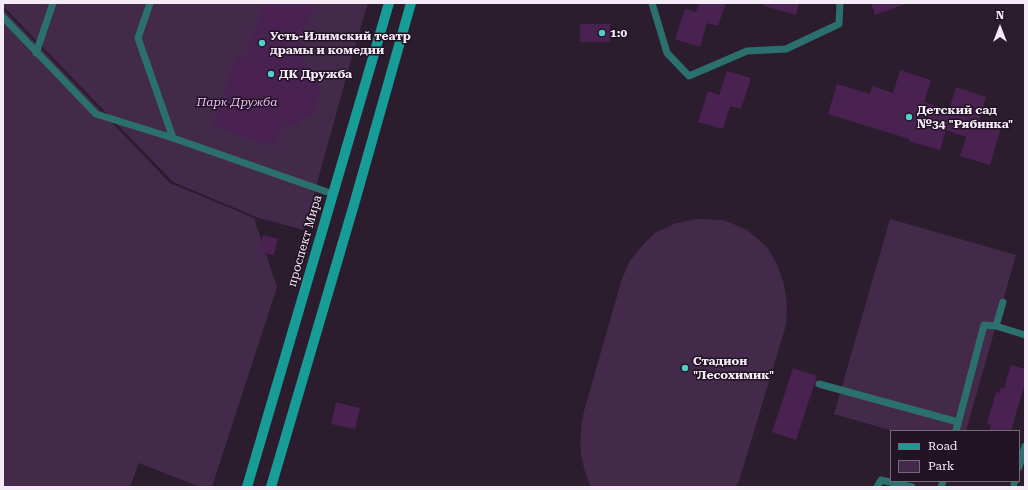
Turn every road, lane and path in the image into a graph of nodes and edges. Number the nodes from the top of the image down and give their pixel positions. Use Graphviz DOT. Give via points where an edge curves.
graph roads {
  1 [pos="53,3"];
  2 [pos="150,3"];
  3 [pos="389,3"];
  4 [pos="411,3"];
  5 [pos="652,3"];
  6 [pos="840,3"];
  7 [pos="3,17"];
  8 [pos="36,53"];
  9 [pos="173,138"];
  10 [pos="333,194"];
  11 [pos="1003,302"];
  12 [pos="996,326"];
  13 [pos="1025,335"];
  14 [pos="819,384"];
  15 [pos="958,422"];
  16 [pos="956,430"];
  17 [pos="1025,446"];
  18 [pos="1020,464"];
  19 [pos="247,487"];
  20 [pos="270,487"];
  21 [pos="877,487"];
  22 [pos="912,487"];
  1 -- 8 [label="lane"];
  2 -- 9 [label="lane" via="138,38"];
  3 -- 10 [label="street, проспект Мира"];
  4 -- 20 [label="street"];
  5 -- 6 [label="lane" via="668,54 689,76 747,51 786,49 839,24"];
  7 -- 8 [label="lane"];
  8 -- 9 [label="lane" via="96,114"];
  9 -- 10 [label="lane"];
  10 -- 19 [label="street, проспект Мира"];
  11 -- 12 [label="lane"];
  12 -- 13 [label="lane"];
  12 -- 15 [label="lane" via="984,325"];
  14 -- 15 [label="lane"];
  15 -- 16 [label="lane"];
  17 -- 18 [label="lane"];
  21 -- 22 [label="lane" via="881,480"];
}
